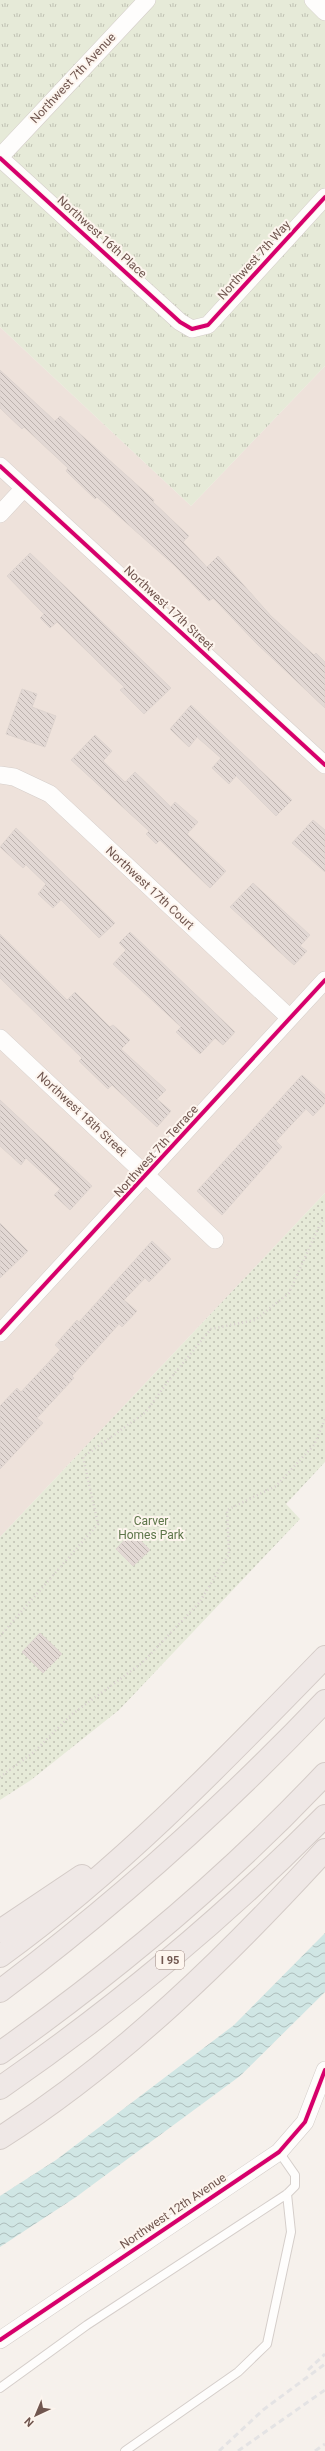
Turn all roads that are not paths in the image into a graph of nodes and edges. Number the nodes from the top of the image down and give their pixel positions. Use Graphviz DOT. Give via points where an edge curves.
graph roads {
  1 [pos="147,0"];
  2 [pos="313,0"];
  3 [pos="325,12"];
  4 [pos="0,157"];
  5 [pos="325,197"];
  6 [pos="192,329"];
  7 [pos="0,466"];
  8 [pos="24,488"];
  9 [pos="0,514"];
  10 [pos="325,765"];
  11 [pos="0,775"];
  12 [pos="325,980"];
  13 [pos="290,1018"];
  14 [pos="0,1038"];
  15 [pos="147,1175"];
  16 [pos="215,1240"];
  17 [pos="2,1327"];
  18 [pos="325,1657"];
  19 [pos="325,1701"];
  20 [pos="325,1774"];
  21 [pos="325,1816"];
  22 [pos="161,1823"];
  23 [pos="325,1850"];
  24 [pos="0,1930"];
  25 [pos="0,1956"];
  26 [pos="0,1991"];
  27 [pos="0,2053"];
  28 [pos="325,2070"];
  29 [pos="0,2088"];
  30 [pos="0,2138"];
  31 [pos="279,2152"];
  32 [pos="287,2194"];
  33 [pos="0,2340"];
  34 [pos="0,2388"];
  35 [pos="125,2451"];
  1 -- 4 [label="street, Northwest 7th Avenue"];
  2 -- 3 [label="street"];
  4 -- 6 [label="street, Northwest 16th Place" via="180,322"];
  5 -- 6 [label="street, Northwest 7th Way" via="208,325"];
  7 -- 8 [label="street, Northwest 17th Street"];
  8 -- 9 [label="street"];
  8 -- 10 [label="street, Northwest 17th Street"];
  11 -- 13 [label="street, Northwest 17th Court" via="14,777 50,794"];
  12 -- 13 [label="street, Northwest 7th Terrace"];
  13 -- 15 [label="street, Northwest 7th Terrace"];
  14 -- 15 [label="street, Northwest 18th Street"];
  15 -- 16 [label="street, Northwest 18th Street"];
  15 -- 17 [label="street, Northwest 7th Terrace"];
  18 -- 22 [label="highway"];
  19 -- 26 [label="highway" via="253,1776 154,1867 99,1914"];
  20 -- 27 [label="highway" via="253,1848 202,1894 96,1983"];
  21 -- 29 [label="highway, I 95" via="248,1892 196,1938 89,2025"];
  22 -- 24 [label="highway"];
  22 -- 25 [label="highway" via="112,1868"];
  23 -- 30 [label="highway" via="189,1988 78,2082"];
  28 -- 31 [label="street, Northwest 12th Avenue" via="305,2122"];
  31 -- 32 [label="lane" via="295,2174 295,2186"];
  31 -- 33 [label="street, Northwest 12th Avenue"];
  32 -- 34 [label="lane" via="87,2325"];
  32 -- 35 [label="lane" via="291,2232 266,2344 238,2372"];
}
